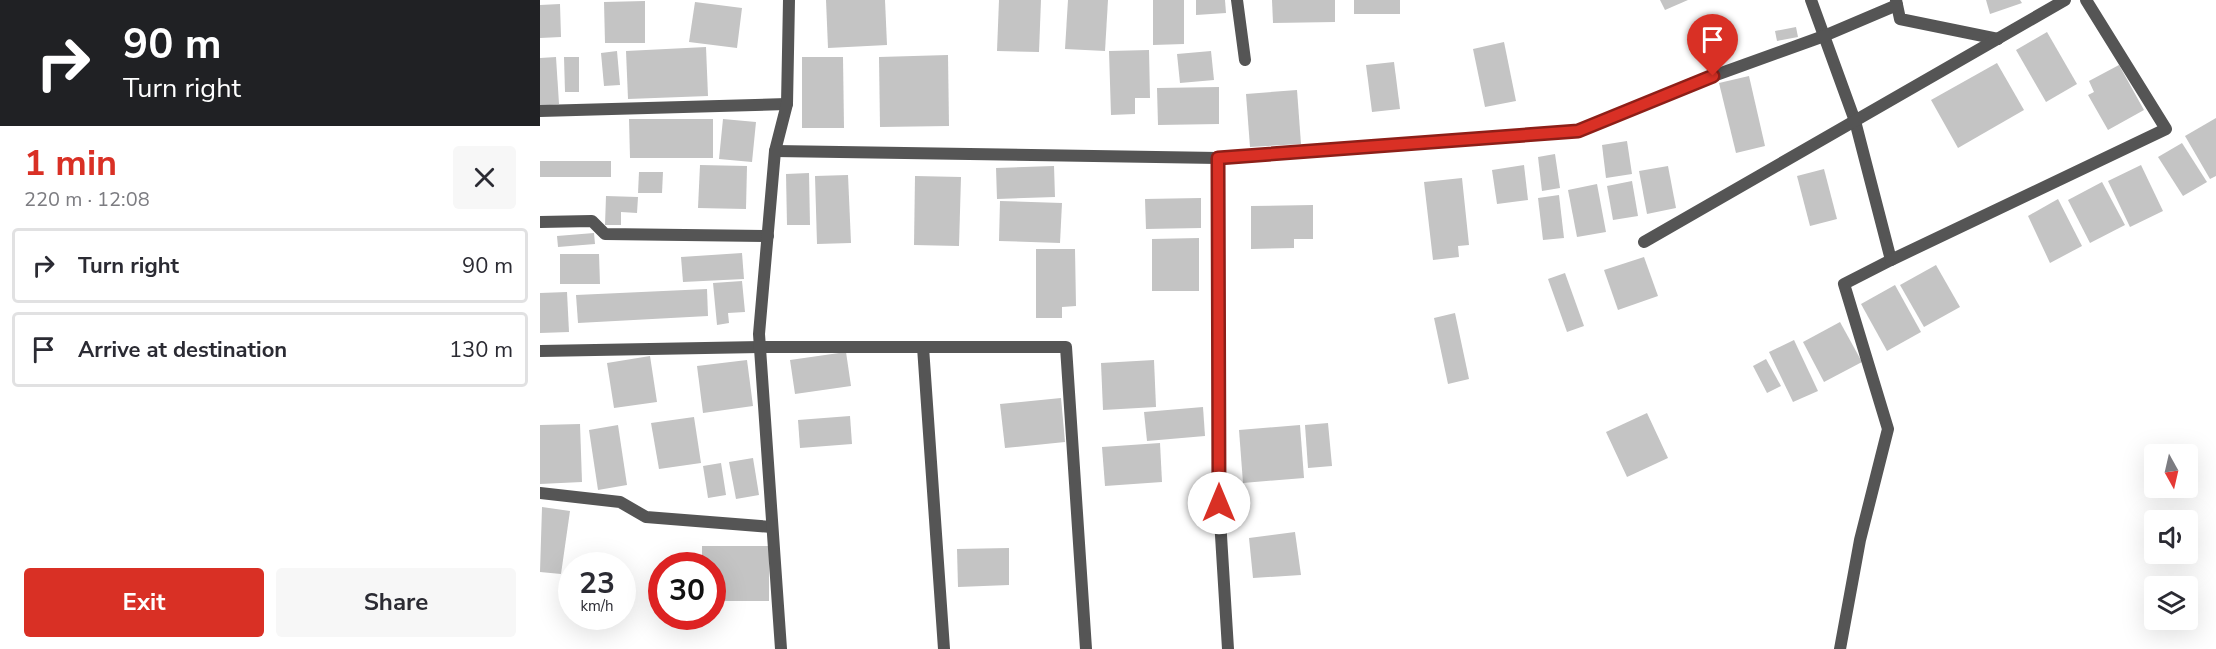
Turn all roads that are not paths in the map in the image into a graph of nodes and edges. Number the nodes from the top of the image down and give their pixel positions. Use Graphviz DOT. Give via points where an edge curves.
graph roads {
  1 [pos="789,0"];
  2 [pos="1237,0"];
  3 [pos="1811,0"];
  4 [pos="2065,0"];
  5 [pos="2086,0"];
  6 [pos="1896,3"];
  7 [pos="1824,36"];
  8 [pos="1998,39"];
  9 [pos="1245,60"];
  10 [pos="787,104"];
  11 [pos="540,111"];
  12 [pos="1855,121"];
  13 [pos="775,151"];
  14 [pos="1218,158"];
  15 [pos="540,222"];
  16 [pos="768,236"];
  17 [pos="1644,242"];
  18 [pos="1891,260"];
  19 [pos="760,347"];
  20 [pos="923,347"];
  21 [pos="540,351"];
  22 [pos="540,493"];
  23 [pos="772,527"];
  24 [pos="781,649"];
  25 [pos="945,649"];
  26 [pos="1086,649"];
  27 [pos="1228,649"];
  28 [pos="1840,649"];
  1 -- 10 [label="street"];
  2 -- 9 [label="street"];
  3 -- 7 [label="street"];
  4 -- 8 [label="street"];
  5 -- 18 [label="street" via="2166,129"];
  6 -- 7 [label="street"];
  6 -- 8 [label="street" via="1900,19"];
  7 -- 12 [label="street"];
  7 -- 14 [label="street" via="1690,84 1578,131"];
  8 -- 12 [label="street"];
  10 -- 11 [label="street"];
  10 -- 13 [label="street"];
  12 -- 17 [label="street"];
  12 -- 18 [label="street"];
  13 -- 14 [label="street"];
  13 -- 16 [label="street"];
  14 -- 27 [label="street" via="1219,503"];
  15 -- 16 [label="street" via="592,221 605,234"];
  16 -- 19 [label="street"];
  18 -- 28 [label="street" via="1844,284 1888,429 1860,540"];
  19 -- 20 [label="street"];
  19 -- 21 [label="street"];
  19 -- 23 [label="street"];
  20 -- 25 [label="street"];
  20 -- 26 [label="street" via="1066,347"];
  22 -- 23 [label="street" via="620,502 646,517"];
  23 -- 24 [label="street"];
}
